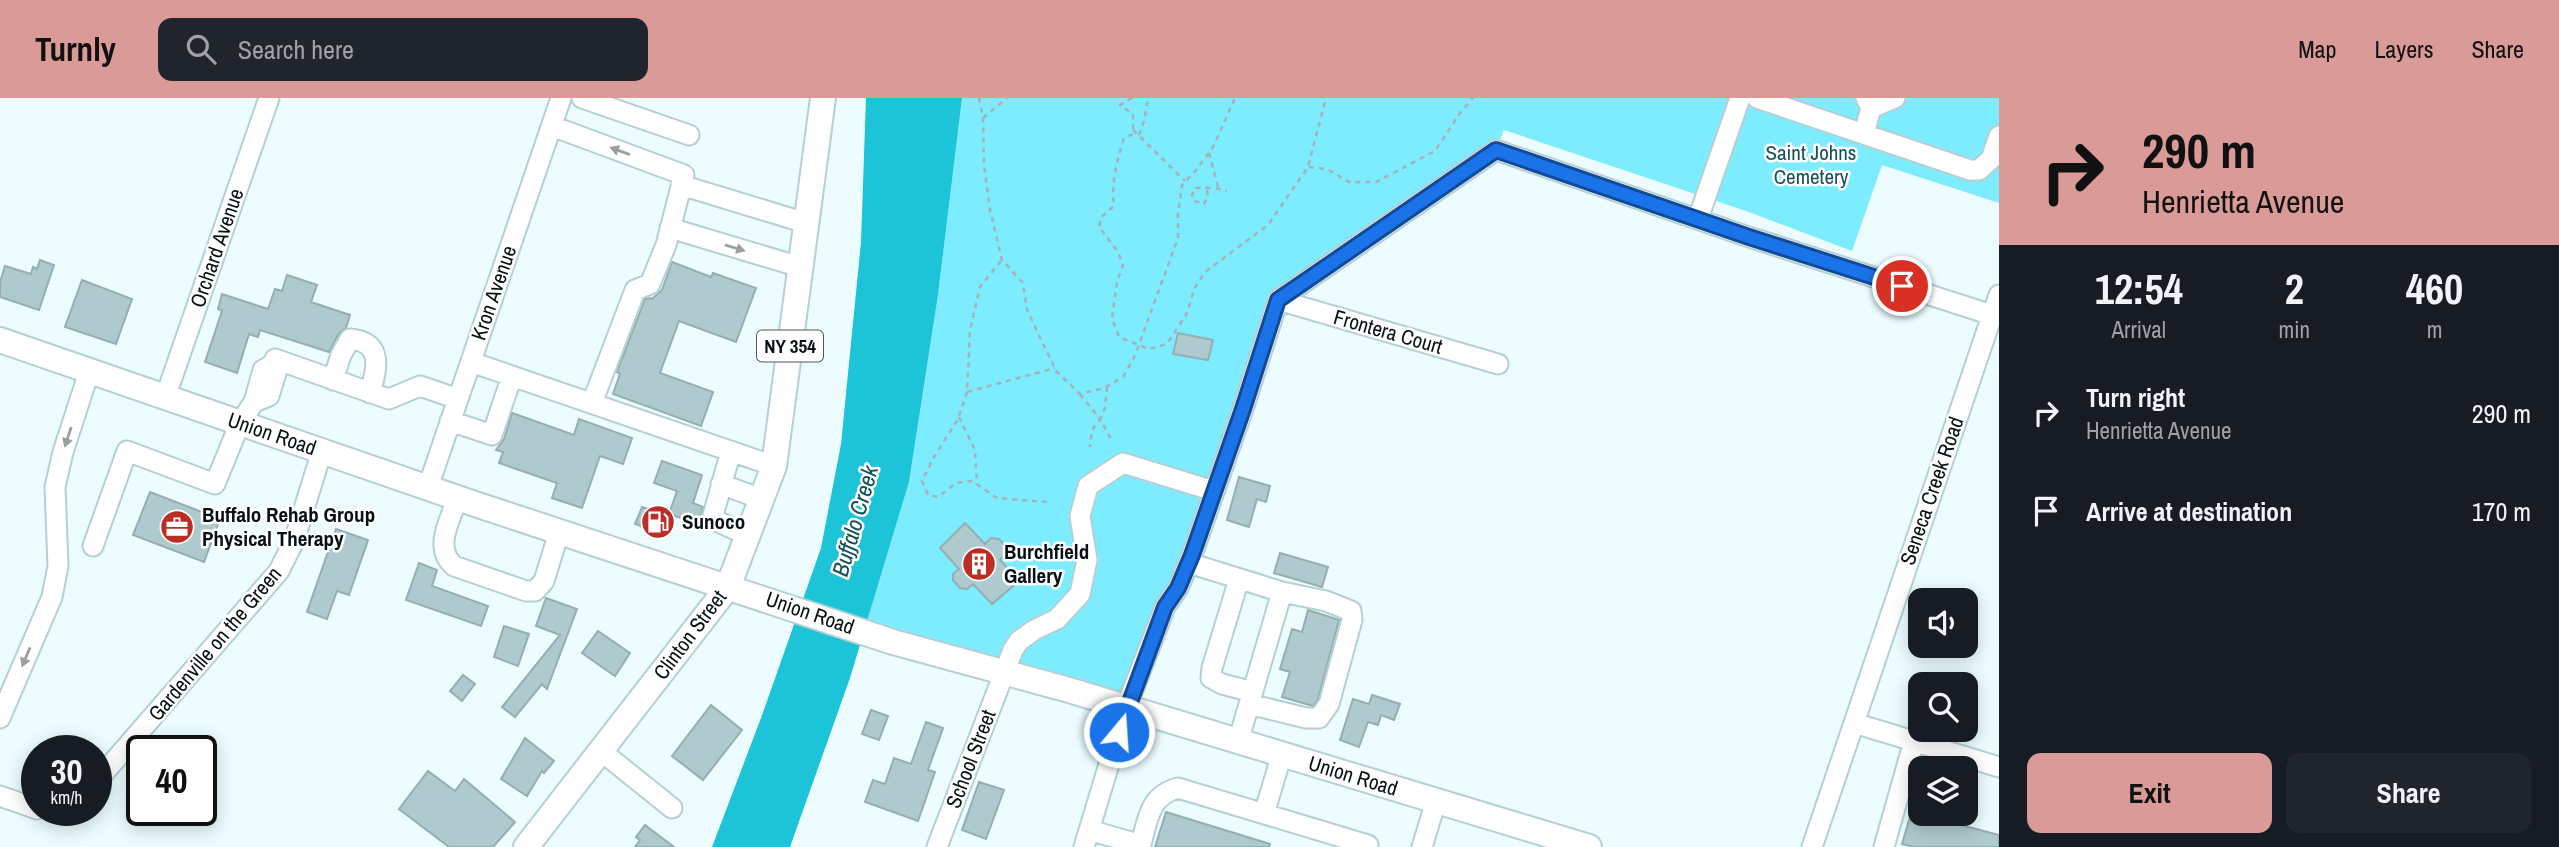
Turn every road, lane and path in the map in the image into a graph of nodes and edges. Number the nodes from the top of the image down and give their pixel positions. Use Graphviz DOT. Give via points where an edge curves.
graph roads {
  1 [pos="269,98"];
  2 [pos="561,98"];
  3 [pos="582,98"];
  4 [pos="823,98"];
  5 [pos="979,98"];
  6 [pos="1007,98"];
  7 [pos="1132,98"];
  8 [pos="1148,98"];
  9 [pos="1235,98"];
  10 [pos="1326,98"];
  11 [pos="1473,98"];
  12 [pos="1740,98"];
  13 [pos="1757,98"];
  14 [pos="1895,98"];
  15 [pos="1869,103"];
  16 [pos="983,118"];
  17 [pos="552,126"];
  18 [pos="1133,130"];
  19 [pos="1864,134"];
  20 [pos="689,135"];
  21 [pos="1138,135"];
  22 [pos="1999,136"];
  23 [pos="1209,153"];
  24 [pos="1308,167"];
  25 [pos="682,180"];
  26 [pos="1185,181"];
  27 [pos="1219,188"];
  28 [pos="1207,190"];
  29 [pos="1227,191"];
  30 [pos="1698,219"];
  31 [pos="806,223"];
  32 [pos="670,228"];
  33 [pos="1002,260"];
  34 [pos="800,267"];
  35 [pos="1999,295"];
  36 [pos="1278,300"];
  37 [pos="1992,315"];
  38 [pos="0,340"];
  39 [pos="1140,345"];
  40 [pos="471,362"];
  41 [pos="1498,364"];
  42 [pos="1055,368"];
  43 [pos="89,372"];
  44 [pos="512,376"];
  45 [pos="332,380"];
  46 [pos="1107,386"];
  47 [pos="967,392"];
  48 [pos="370,393"];
  49 [pos="1080,394"];
  50 [pos="165,398"];
  51 [pos="458,399"];
  52 [pos="592,403"];
  53 [pos="959,417"];
  54 [pos="1100,419"];
  55 [pos="450,421"];
  56 [pos="240,423"];
  57 [pos="1111,439"];
  58 [pos="1090,447"];
  59 [pos="322,451"];
  60 [pos="731,451"];
  61 [pos="774,466"];
  62 [pos="721,484"];
  63 [pos="977,484"];
  64 [pos="428,487"];
  65 [pos="1214,491"];
  66 [pos="458,497"];
  67 [pos="761,499"];
  68 [pos="1047,502"];
  69 [pos="559,532"];
  70 [pos="747,535"];
  71 [pos="93,545"];
  72 [pos="1189,563"];
  73 [pos="1240,579"];
  74 [pos="728,587"];
  75 [pos="1282,593"];
  76 [pos="1005,671"];
  77 [pos="1251,698"];
  78 [pos="1126,708"];
  79 [pos="0,718"];
  80 [pos="1854,723"];
  81 [pos="1908,739"];
  82 [pos="1238,741"];
  83 [pos="1914,742"];
  84 [pos="1917,742"];
  85 [pos="601,751"];
  86 [pos="1282,754"];
  87 [pos="112,764"];
  88 [pos="1999,767"];
  89 [pos="0,796"];
  90 [pos="1436,800"];
  91 [pos="21,803"];
  92 [pos="672,808"];
  93 [pos="1264,814"];
  94 [pos="1087,839"];
  95 [pos="1141,846"];
  96 [pos="526,847"];
  97 [pos="937,847"];
  98 [pos="1367,847"];
  99 [pos="1422,847"];
  100 [pos="1589,847"];
  101 [pos="1812,847"];
  102 [pos="1884,847"];
  1 -- 50 [label="street, Orchard Avenue"];
  2 -- 17 [label="street, Kron Avenue"];
  3 -- 20 [label="street"];
  4 -- 31 [label="main road, Clinton Street / NY 354"];
  5 -- 16 [label="path"];
  6 -- 16 [label="path"];
  7 -- 18 [label="path" via="1120,104 1133,114"];
  8 -- 21 [label="path"];
  9 -- 23 [label="path"];
  10 -- 24 [label="path"];
  11 -- 24 [label="path" via="1436,151 1376,182 1349,182 1327,169"];
  12 -- 30 [label="street"];
  13 -- 19 [label="street"];
  14 -- 15 [label="street"];
  15 -- 19 [label="street"];
  16 -- 33 [label="path" via="984,165"];
  25 -- 17 [label="street, one-way"];
  17 -- 40 [label="street, Kron Avenue"];
  18 -- 21 [label="path"];
  18 -- 39 [label="path" via="1124,138 1118,159 1114,206 1101,217 1099,227 1123,265 1112,318 1119,337"];
  19 -- 22 [label="street" via="1970,170 1979,170 1991,159"];
  21 -- 26 [label="path"];
  23 -- 26 [label="path"];
  23 -- 27 [label="path"];
  24 -- 39 [label="path" via="1268,225 1205,272 1167,344 1149,349"];
  25 -- 31 [label="street"];
  25 -- 32 [label="street"];
  26 -- 39 [label="path" via="1178,238"];
  27 -- 28 [label="path"];
  27 -- 29 [label="path"];
  28 -- 28 [label="path" via="1195,188 1194,201 1204,204"];
  30 -- 36 [label="street" via="1496,150"];
  30 -- 37 [label="street"];
  31 -- 34 [label="main road, Clinton Street / NY 354"];
  32 -- 34 [label="street, one-way"];
  32 -- 52 [label="street" via="650,284 635,290"];
  33 -- 42 [label="path" via="1023,283 1027,310"];
  33 -- 47 [label="path" via="981,286 970,330"];
  34 -- 61 [label="main road, Clinton Street / NY 354"];
  35 -- 37 [label="street, Seneca Creek Road"];
  36 -- 41 [label="street, Frontera Court"];
  36 -- 65 [label="street"];
  37 -- 80 [label="street, Seneca Creek Road"];
  38 -- 43 [label="main road, Union Road"];
  39 -- 46 [label="path" via="1123,377"];
  40 -- 44 [label="street"];
  40 -- 51 [label="street, Kron Avenue"];
  42 -- 47 [label="path"];
  42 -- 49 [label="path"];
  43 -- 50 [label="main road, Union Road"];
  43 -- 79 [label="street, one-way" via="55,487 58,566 52,597"];
  44 -- 52 [label="street"];
  44 -- 55 [label="street" via="492,435"];
  45 -- 48 [label="street"];
  45 -- 48 [label="street" via="350,339 356,340 371,347 376,356"];
  45 -- 56 [label="street" via="275,359 263,370 254,402"];
  46 -- 49 [label="path"];
  46 -- 54 [label="path"];
  47 -- 53 [label="path"];
  48 -- 51 [label="street" via="389,399 419,386"];
  49 -- 54 [label="path"];
  50 -- 56 [label="main road, Union Road"];
  51 -- 55 [label="street, Kron Avenue"];
  52 -- 60 [label="street"];
  53 -- 63 [label="path" via="975,450"];
  53 -- 63 [label="path" via="922,481 928,495 938,497 956,483"];
  54 -- 57 [label="path"];
  54 -- 58 [label="path" via="1092,430"];
  55 -- 64 [label="street, Kron Avenue"];
  56 -- 59 [label="main road, Union Road"];
  56 -- 71 [label="street" via="215,484 127,451"];
  59 -- 64 [label="main road, Union Road"];
  59 -- 87 [label="street, Gardenville on the Green" via="294,541 279,571"];
  60 -- 61 [label="street"];
  60 -- 62 [label="street"];
  61 -- 67 [label="main road, Clinton Street / NY 354"];
  62 -- 67 [label="street"];
  62 -- 70 [label="street" via="712,519"];
  63 -- 68 [label="path" via="997,498"];
  64 -- 66 [label="main road, Union Road"];
  65 -- 72 [label="street"];
  65 -- 76 [label="street, School Street" via="1123,463 1088,486 1080,516 1087,560 1080,594 1057,618 1019,641"];
  66 -- 69 [label="main road, Union Road"];
  66 -- 69 [label="street" via="442,545 446,559 454,566 526,591 535,591 544,581"];
  67 -- 70 [label="main road, Clinton Street / NY 354"];
  69 -- 74 [label="main road, Union Road"];
  70 -- 74 [label="main road, Clinton Street / NY 354"];
  72 -- 73 [label="street"];
  72 -- 78 [label="street" via="1165,607"];
  73 -- 75 [label="street"];
  73 -- 77 [label="street" via="1211,678"];
  74 -- 76 [label="main road, Union Road" via="893,642"];
  74 -- 85 [label="main road, Clinton Street / NY 354"];
  75 -- 77 [label="street"];
  75 -- 77 [label="street" via="1351,611 1329,704 1319,719 1306,718"];
  76 -- 78 [label="main road, Union Road"];
  76 -- 97 [label="street, School Street"];
  77 -- 82 [label="street"];
  78 -- 82 [label="main road, Union Road"];
  78 -- 94 [label="street"];
  80 -- 81 [label="street"];
  80 -- 101 [label="street, Seneca Creek Road"];
  82 -- 86 [label="main road, Union Road"];
  83 -- 102 [label="street"];
  84 -- 88 [label="street"];
  85 -- 92 [label="street"];
  85 -- 96 [label="main road, Clinton Street / NY 354"];
  86 -- 90 [label="main road, Union Road"];
  86 -- 93 [label="street"];
  89 -- 91 [label="street"];
  90 -- 99 [label="street"];
  90 -- 100 [label="main road, Union Road"];
  93 -- 95 [label="street" via="1178,788 1166,791 1154,801"];
  93 -- 98 [label="street"];
  94 -- 95 [label="street"];
}
